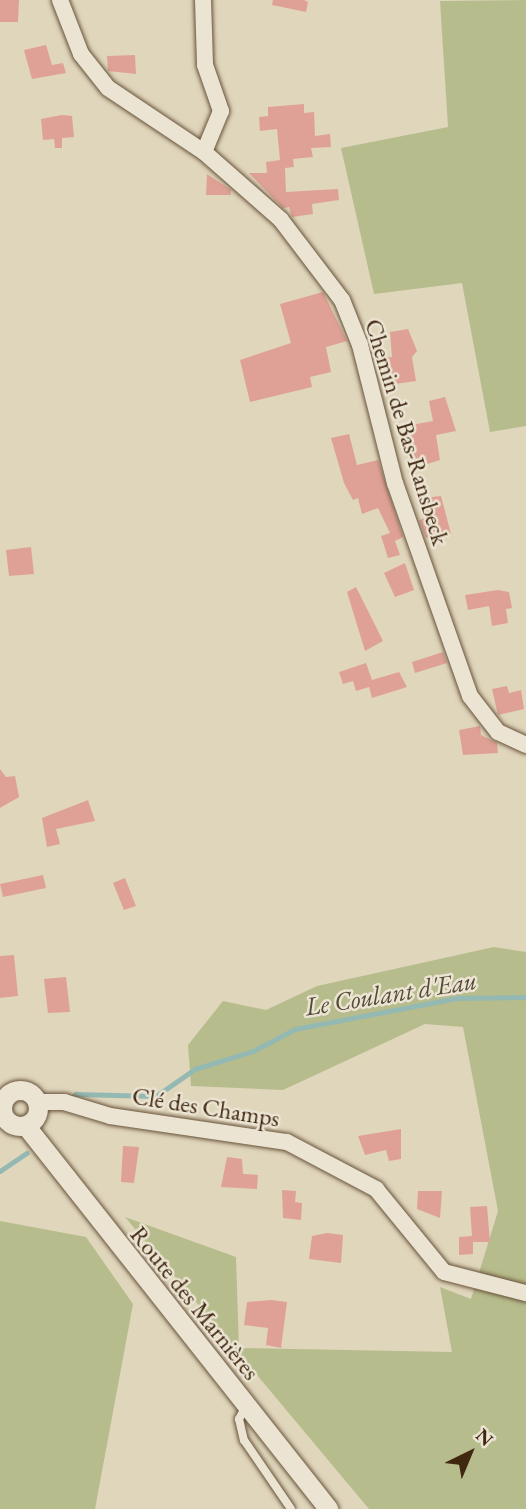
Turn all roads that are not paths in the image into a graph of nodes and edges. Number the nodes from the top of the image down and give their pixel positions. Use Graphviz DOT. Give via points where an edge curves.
graph roads {
  1 [pos="60,0"];
  2 [pos="203,0"];
  3 [pos="204,152"];
  4 [pos="526,745"];
  5 [pos="3,1094"];
  6 [pos="37,1102"];
  7 [pos="26,1126"];
  8 [pos="526,1293"];
  9 [pos="246,1406"];
  10 [pos="291,1509"];
  11 [pos="328,1509"];
  1 -- 3 [label="street, Chemin de Bas-Ransbeck" via="81,54 108,88"];
  2 -- 3 [label="street" via="205,65 221,111"];
  3 -- 4 [label="street, Chemin de Bas-Ransbeck" via="289,228 342,300 360,345 395,484 470,696 498,732"];
  5 -- 6 [label="street, Route des Marnières" via="23,1090"];
  5 -- 7 [label="street, Route des Marnières" via="5,1119"];
  6 -- 7 [label="street" via="36,1117"];
  6 -- 8 [label="street, Clé des Champs" via="64,1102 110,1116 287,1142 376,1189 444,1272"];
  7 -- 9 [label="street, Route des Marnières"];
  9 -- 10 [label="lane" via="239,1419 244,1440"];
  9 -- 11 [label="street, Route des Marnières"];
}
